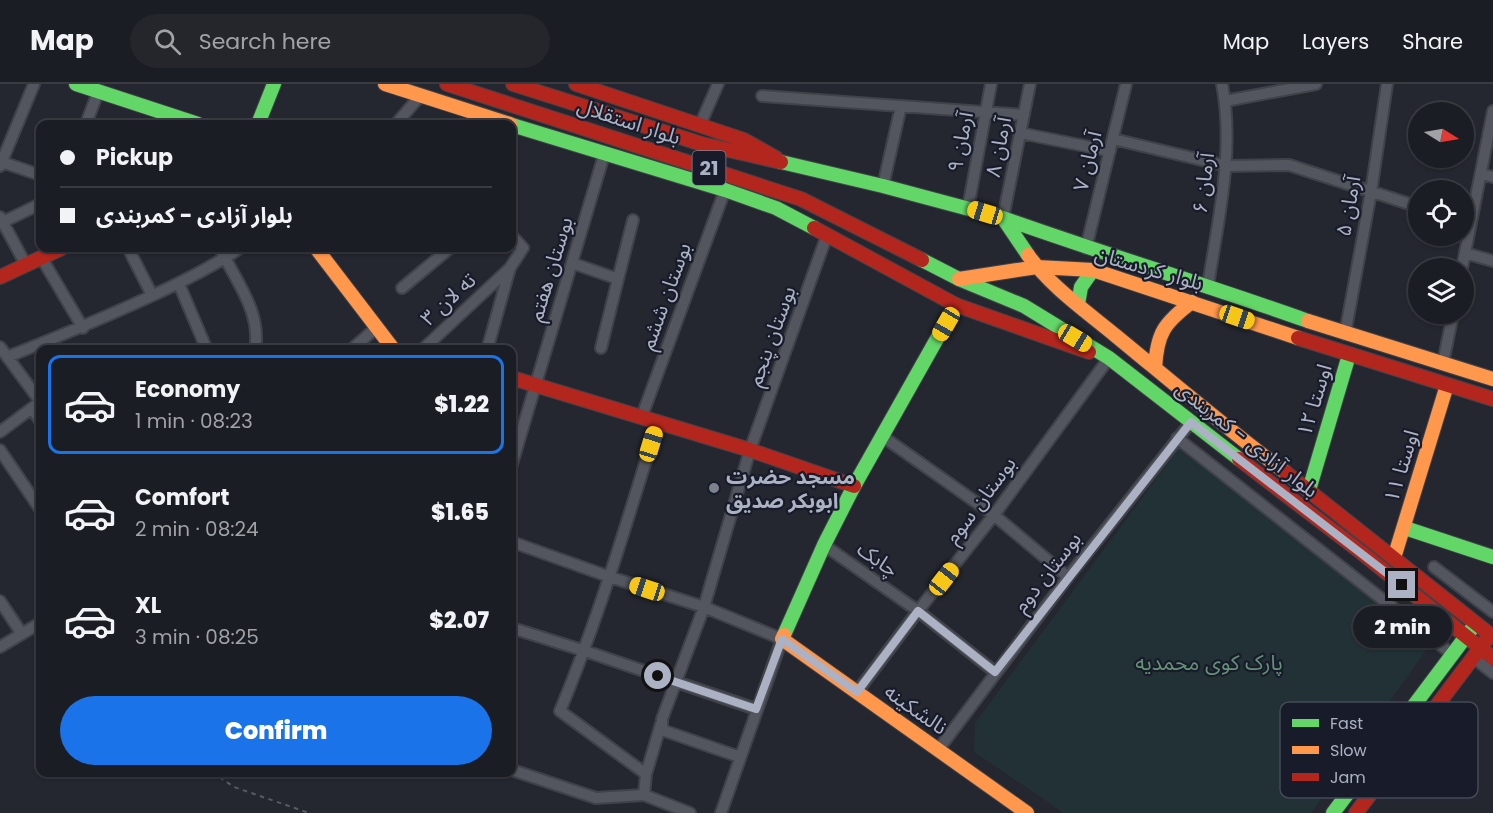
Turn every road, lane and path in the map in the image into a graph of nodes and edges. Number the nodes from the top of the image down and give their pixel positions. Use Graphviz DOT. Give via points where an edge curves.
graph roads {
  1 [pos="34,84"];
  2 [pos="76,84"];
  3 [pos="274,84"];
  4 [pos="447,84"];
  5 [pos="513,84"];
  6 [pos="576,84"];
  7 [pos="718,84"];
  8 [pos="991,84"];
  9 [pos="1030,84"];
  10 [pos="1126,84"];
  11 [pos="1222,84"];
  12 [pos="1316,84"];
  13 [pos="1387,84"];
  14 [pos="387,85"];
  15 [pos="607,89"];
  16 [pos="98,92"];
  17 [pos="420,96"];
  18 [pos="762,96"];
  19 [pos="1226,101"];
  20 [pos="901,106"];
  21 [pos="986,112"];
  22 [pos="1493,112"];
  23 [pos="1024,115"];
  24 [pos="88,120"];
  25 [pos="186,120"];
  26 [pos="260,120"];
  27 [pos="402,120"];
  28 [pos="495,120"];
  29 [pos="700,126"];
  30 [pos="516,127"];
  31 [pos="1020,133"];
  32 [pos="1113,139"];
  33 [pos="1110,151"];
  34 [pos="604,155"];
  35 [pos="784,162"];
  36 [pos="1,164"];
  37 [pos="1227,166"];
  38 [pos="36,174"];
  39 [pos="1480,174"];
  40 [pos="1493,177"];
  41 [pos="883,186"];
  42 [pos="725,190"];
  43 [pos="1371,192"];
  44 [pos="1474,196"];
  45 [pos="1408,204"];
  46 [pos="36,206"];
  47 [pos="968,208"];
  48 [pos="2,219"];
  49 [pos="1003,219"];
  50 [pos="633,220"];
  51 [pos="827,235"];
  52 [pos="516,240"];
  53 [pos="1465,246"];
  54 [pos="1086,248"];
  55 [pos="52,252"];
  56 [pos="130,252"];
  57 [pos="222,252"];
  58 [pos="235,252"];
  59 [pos="319,252"];
  60 [pos="445,252"];
  61 [pos="1465,253"];
  62 [pos="40,257"];
  63 [pos="1464,258"];
  64 [pos="225,259"];
  65 [pos="1493,261"];
  66 [pos="572,263"];
  67 [pos="26,265"];
  68 [pos="1037,267"];
  69 [pos="510,268"];
  70 [pos="1093,270"];
  71 [pos="0,277"];
  72 [pos="618,279"];
  73 [pos="959,279"];
  74 [pos="179,284"];
  75 [pos="1208,286"];
  76 [pos="402,288"];
  77 [pos="152,295"];
  78 [pos="1192,302"];
  79 [pos="1078,304"];
  80 [pos="956,305"];
  81 [pos="1451,324"];
  82 [pos="376,327"];
  83 [pos="82,328"];
  84 [pos="1345,334"];
  85 [pos="38,345"];
  86 [pos="205,345"];
  87 [pos="255,345"];
  88 [pos="356,345"];
  89 [pos="390,345"];
  90 [pos="427,345"];
  91 [pos="488,345"];
  92 [pos="36,346"];
  93 [pos="0,347"];
  94 [pos="601,348"];
  95 [pos="1349,355"];
  96 [pos="7,357"];
  97 [pos="1109,358"];
  98 [pos="1443,363"];
  99 [pos="1155,368"];
  100 [pos="516,379"];
  101 [pos="1493,379"];
  102 [pos="535,385"];
  103 [pos="1447,385"];
  104 [pos="1493,399"];
  105 [pos="36,401"];
  106 [pos="36,405"];
  107 [pos="642,416"];
  108 [pos="658,421"];
  109 [pos="1191,422"];
  110 [pos="0,432"];
  111 [pos="882,436"];
  112 [pos="1177,438"];
  113 [pos="0,450"];
  114 [pos="516,450"];
  115 [pos="750,450"];
  116 [pos="854,486"];
  117 [pos="1309,490"];
  118 [pos="36,503"];
  119 [pos="994,515"];
  120 [pos="1405,528"];
  121 [pos="516,543"];
  122 [pos="824,545"];
  123 [pos="1493,557"];
  124 [pos="1394,558"];
  125 [pos="1434,567"];
  126 [pos="610,577"];
  127 [pos="1068,577"];
  128 [pos="0,601"];
  129 [pos="704,607"];
  130 [pos="918,611"];
  131 [pos="1493,612"];
  132 [pos="1475,623"];
  133 [pos="36,625"];
  134 [pos="516,629"];
  135 [pos="22,634"];
  136 [pos="1466,636"];
  137 [pos="1492,636"];
  138 [pos="782,639"];
  139 [pos="0,647"];
  140 [pos="585,651"];
  141 [pos="1477,653"];
  142 [pos="1452,654"];
  143 [pos="1493,658"];
  144 [pos="995,672"];
  145 [pos="1493,673"];
  146 [pos="676,682"];
  147 [pos="857,692"];
  148 [pos="1416,702"];
  149 [pos="1440,702"];
  150 [pos="756,709"];
  151 [pos="662,724"];
  152 [pos="938,750"];
  153 [pos="742,753"];
  154 [pos="516,771"];
  155 [pos="646,774"];
  156 [pos="219,777"];
  157 [pos="644,795"];
  158 [pos="1344,798"];
  159 [pos="1367,798"];
  160 [pos="309,813"];
  161 [pos="690,813"];
  162 [pos="721,813"];
  163 [pos="1027,813"];
  164 [pos="1333,813"];
  165 [pos="1356,813"];
  1 -- 36 [label="street"];
  2 -- 16 [label="main road"];
  3 -- 26 [label="main road"];
  4 -- 73 [label="main road, بلوار استقلال / 21" via="801,199"];
  5 -- 35 [label="main road, بلوار استقلال / 21" via="702,144"];
  6 -- 15 [label="main road"];
  7 -- 29 [label="street"];
  8 -- 21 [label="street, آرمان ۹"];
  9 -- 23 [label="street, آرمان ۸"];
  10 -- 32 [label="street, آرمان ۷"];
  11 -- 19 [label="street, آرمان ۶"];
  12 -- 19 [label="street"];
  13 -- 43 [label="street, آرمان ۵"];
  14 -- 17 [label="main road"];
  15 -- 29 [label="main road"];
  16 -- 24 [label="street"];
  16 -- 25 [label="main road"];
  17 -- 27 [label="street"];
  17 -- 28 [label="main road"];
  18 -- 20 [label="street"];
  19 -- 37 [label="street, آرمان ۶"];
  20 -- 21 [label="street"];
  20 -- 41 [label="street"];
  21 -- 23 [label="street"];
  21 -- 47 [label="street, آرمان ۹"];
  22 -- 39 [label="street"];
  23 -- 31 [label="street, آرمان ۸"];
  29 -- 35 [label="main road" via="744,140"];
  30 -- 34 [label="main road"];
  31 -- 33 [label="street"];
  31 -- 49 [label="street, آرمان ۸"];
  32 -- 33 [label="street, آرمان ۷"];
  32 -- 37 [label="street"];
  33 -- 54 [label="street, آرمان ۷"];
  34 -- 42 [label="main road"];
  34 -- 66 [label="street, بوستان هفتم"];
  35 -- 41 [label="main road, بلوار استقلال / 21"];
  36 -- 38 [label="street"];
  37 -- 43 [label="street" via="1288,165"];
  37 -- 75 [label="street, آرمان ۶"];
  39 -- 40 [label="street"];
  39 -- 44 [label="street"];
  41 -- 47 [label="main road, بلوار استقلال / 21"];
  42 -- 51 [label="main road" via="776,208"];
  42 -- 107 [label="street, بوستان ششم"];
  43 -- 45 [label="street"];
  43 -- 84 [label="street, آرمان ۵"];
  46 -- 48 [label="street"];
  47 -- 49 [label="main road, بلوار استقلال / 21"];
  48 -- 67 [label="street"];
  49 -- 54 [label="main road, بلوار کردستان"];
  49 -- 68 [label="main road, بلوار آزادی - کمربندی"];
  50 -- 72 [label="street"];
  51 -- 80 [label="main road"];
  51 -- 115 [label="street, بوستان پنجم"];
  52 -- 69 [label="street, ته لان ۳" via="523,248"];
  53 -- 61 [label="street"];
  54 -- 75 [label="main road, بلوار کردستان"];
  55 -- 62 [label="main road"];
  56 -- 77 [label="street"];
  57 -- 64 [label="street"];
  58 -- 64 [label="street"];
  59 -- 82 [label="main road"];
  60 -- 76 [label="street"];
  61 -- 63 [label="street"];
  61 -- 65 [label="street"];
  62 -- 67 [label="main road"];
  62 -- 83 [label="street"];
  64 -- 74 [label="street"];
  64 -- 87 [label="street" via="254,318"];
  66 -- 72 [label="street"];
  66 -- 102 [label="street, بوستان هفتم"];
  67 -- 71 [label="main road"];
  68 -- 70 [label="main road, بلوار کردستان"];
  68 -- 73 [label="main road, بلوار کردستان"];
  68 -- 79 [label="main road, بلوار آزادی - کمربندی"];
  69 -- 90 [label="street, ته لان ۳"];
  69 -- 91 [label="street"];
  70 -- 78 [label="main road, بلوار کردستان"];
  70 -- 79 [label="main road" via="1080,287"];
  72 -- 94 [label="street"];
  73 -- 97 [label="main road, بلوار آزادی - کمربندی / 21" via="1024,306"];
  74 -- 77 [label="street"];
  74 -- 86 [label="street"];
  75 -- 84 [label="main road, بلوار کردستان"];
  77 -- 83 [label="street"];
  78 -- 95 [label="main road, بلوار کردستان"];
  78 -- 99 [label="main road" via="1160,331"];
  79 -- 99 [label="main road, بلوار آزادی - کمربندی"];
  80 -- 97 [label="main road"];
  80 -- 111 [label="main road"];
  81 -- 98 [label="street"];
  82 -- 88 [label="street"];
  82 -- 89 [label="main road"];
  83 -- 85 [label="street"];
  84 -- 98 [label="main road, بلوار کردستان"];
  92 -- 96 [label="street"];
  93 -- 96 [label="street"];
  95 -- 103 [label="main road, بلوار کردستان"];
  95 -- 117 [label="main road, اوستا ۱۲"];
  96 -- 105 [label="street"];
  97 -- 109 [label="main road, بلوار آزادی - کمربندی / 21"];
  97 -- 119 [label="street, بوستان سوم"];
  98 -- 101 [label="main road, بلوار کردستان"];
  99 -- 117 [label="main road, بلوار آزادی - کمربندی"];
  100 -- 102 [label="main road"];
  102 -- 107 [label="main road"];
  102 -- 114 [label="street, بوستان هفتم"];
  103 -- 104 [label="main road, بلوار کردستان"];
  103 -- 120 [label="main road, اوستا ۱۱"];
  106 -- 110 [label="street"];
  107 -- 108 [label="main road"];
  108 -- 115 [label="main road"];
  108 -- 126 [label="street"];
  109 -- 112 [label="street, بوستان دوم"];
  109 -- 136 [label="main road, بلوار آزادی - کمربندی / 21"];
  111 -- 116 [label="main road"];
  111 -- 119 [label="street"];
  112 -- 127 [label="street, بوستان دوم"];
  112 -- 142 [label="street"];
  113 -- 118 [label="street"];
  115 -- 116 [label="main road"];
  115 -- 129 [label="street, بوستان پنجم"];
  116 -- 122 [label="main road"];
  117 -- 124 [label="main road, بلوار آزادی - کمربندی"];
  119 -- 127 [label="street"];
  119 -- 130 [label="street, بوستان سوم"];
  120 -- 123 [label="main road"];
  120 -- 124 [label="main road, اوستا ۱۱"];
  121 -- 126 [label="street"];
  122 -- 130 [label="street, چابک"];
  122 -- 138 [label="main road"];
  124 -- 132 [label="main road, بلوار آزادی - کمربندی"];
  125 -- 131 [label="street"];
  126 -- 129 [label="street"];
  126 -- 140 [label="street"];
  127 -- 144 [label="street, بوستان دوم"];
  128 -- 135 [label="street"];
  129 -- 138 [label="street"];
  129 -- 146 [label="street, بوستان پنجم"];
  130 -- 144 [label="street, چابک"];
  130 -- 147 [label="street, بوستان سوم"];
  132 -- 136 [label="main road"];
  132 -- 137 [label="main road, بلوار آزادی - کمربندی"];
  133 -- 135 [label="street"];
  134 -- 140 [label="street"];
  135 -- 139 [label="street"];
  136 -- 141 [label="main road, بلوار آزادی - کمربندی / 21"];
  136 -- 142 [label="main road"];
  137 -- 141 [label="main road"];
  138 -- 147 [label="main road, نالشکینه"];
  138 -- 150 [label="street"];
  140 -- 146 [label="street"];
  140 -- 155 [label="street" via="560,711"];
  141 -- 143 [label="main road, بلوار آزادی - کمربندی / 21"];
  141 -- 145 [label="street"];
  141 -- 149 [label="main road"];
  142 -- 148 [label="main road"];
  144 -- 152 [label="street, بوستان دوم"];
  146 -- 150 [label="street"];
  146 -- 151 [label="street, بوستان پنجم"];
  147 -- 152 [label="main road, نالشکینه"];
  150 -- 153 [label="street"];
  151 -- 153 [label="street" via="665,731 737,756"];
  151 -- 155 [label="street, بوستان پنجم"];
  152 -- 163 [label="main road, نالشکینه"];
  153 -- 162 [label="street"];
  154 -- 157 [label="street" via="596,798"];
  155 -- 157 [label="street, بوستان پنجم"];
  156 -- 160 [label="path" via="234,788"];
  157 -- 161 [label="street"];
  158 -- 164 [label="main road"];
  159 -- 165 [label="main road"];
}
